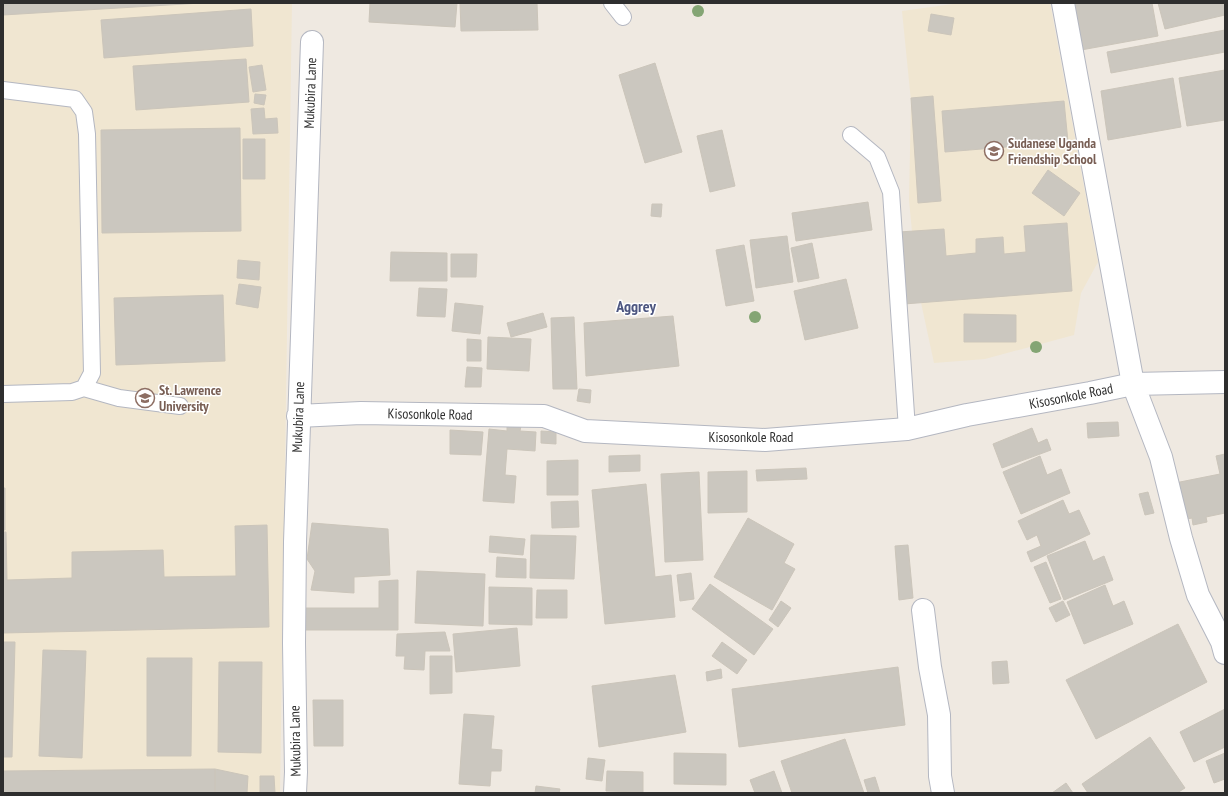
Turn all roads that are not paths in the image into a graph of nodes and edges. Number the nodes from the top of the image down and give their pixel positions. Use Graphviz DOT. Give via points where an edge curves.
graph roads {
  1 [pos="612,3"];
  2 [pos="1063,3"];
  3 [pos="623,17"];
  4 [pos="312,42"];
  5 [pos="3,90"];
  6 [pos="851,135"];
  7 [pos="1225,382"];
  8 [pos="1133,384"];
  9 [pos="84,388"];
  10 [pos="3,394"];
  11 [pos="180,406"];
  12 [pos="298,416"];
  13 [pos="907,429"];
  14 [pos="923,610"];
  15 [pos="1225,654"];
  16 [pos="295,793"];
  17 [pos="943,793"];
  1 -- 3 [label="lane"];
  2 -- 8 [label="street"];
  4 -- 12 [label="street, Mukubira Lane"];
  5 -- 9 [label="lane" via="75,99 84,112 87,134 92,373"];
  6 -- 13 [label="lane" via="877,157 892,192"];
  7 -- 8 [label="street, Kisosonkole Road"];
  8 -- 13 [label="street, Kisosonkole Road" via="967,414"];
  8 -- 15 [label="street" via="1161,456 1198,595 1222,642"];
  9 -- 10 [label="lane" via="72,392"];
  9 -- 11 [label="lane" via="118,398"];
  12 -- 13 [label="street, Kisosonkole Road" via="362,413 544,416 585,431 765,440"];
  12 -- 16 [label="street, Mukubira Lane" via="294,643"];
  14 -- 17 [label="street" via="939,715 940,776"];
}
